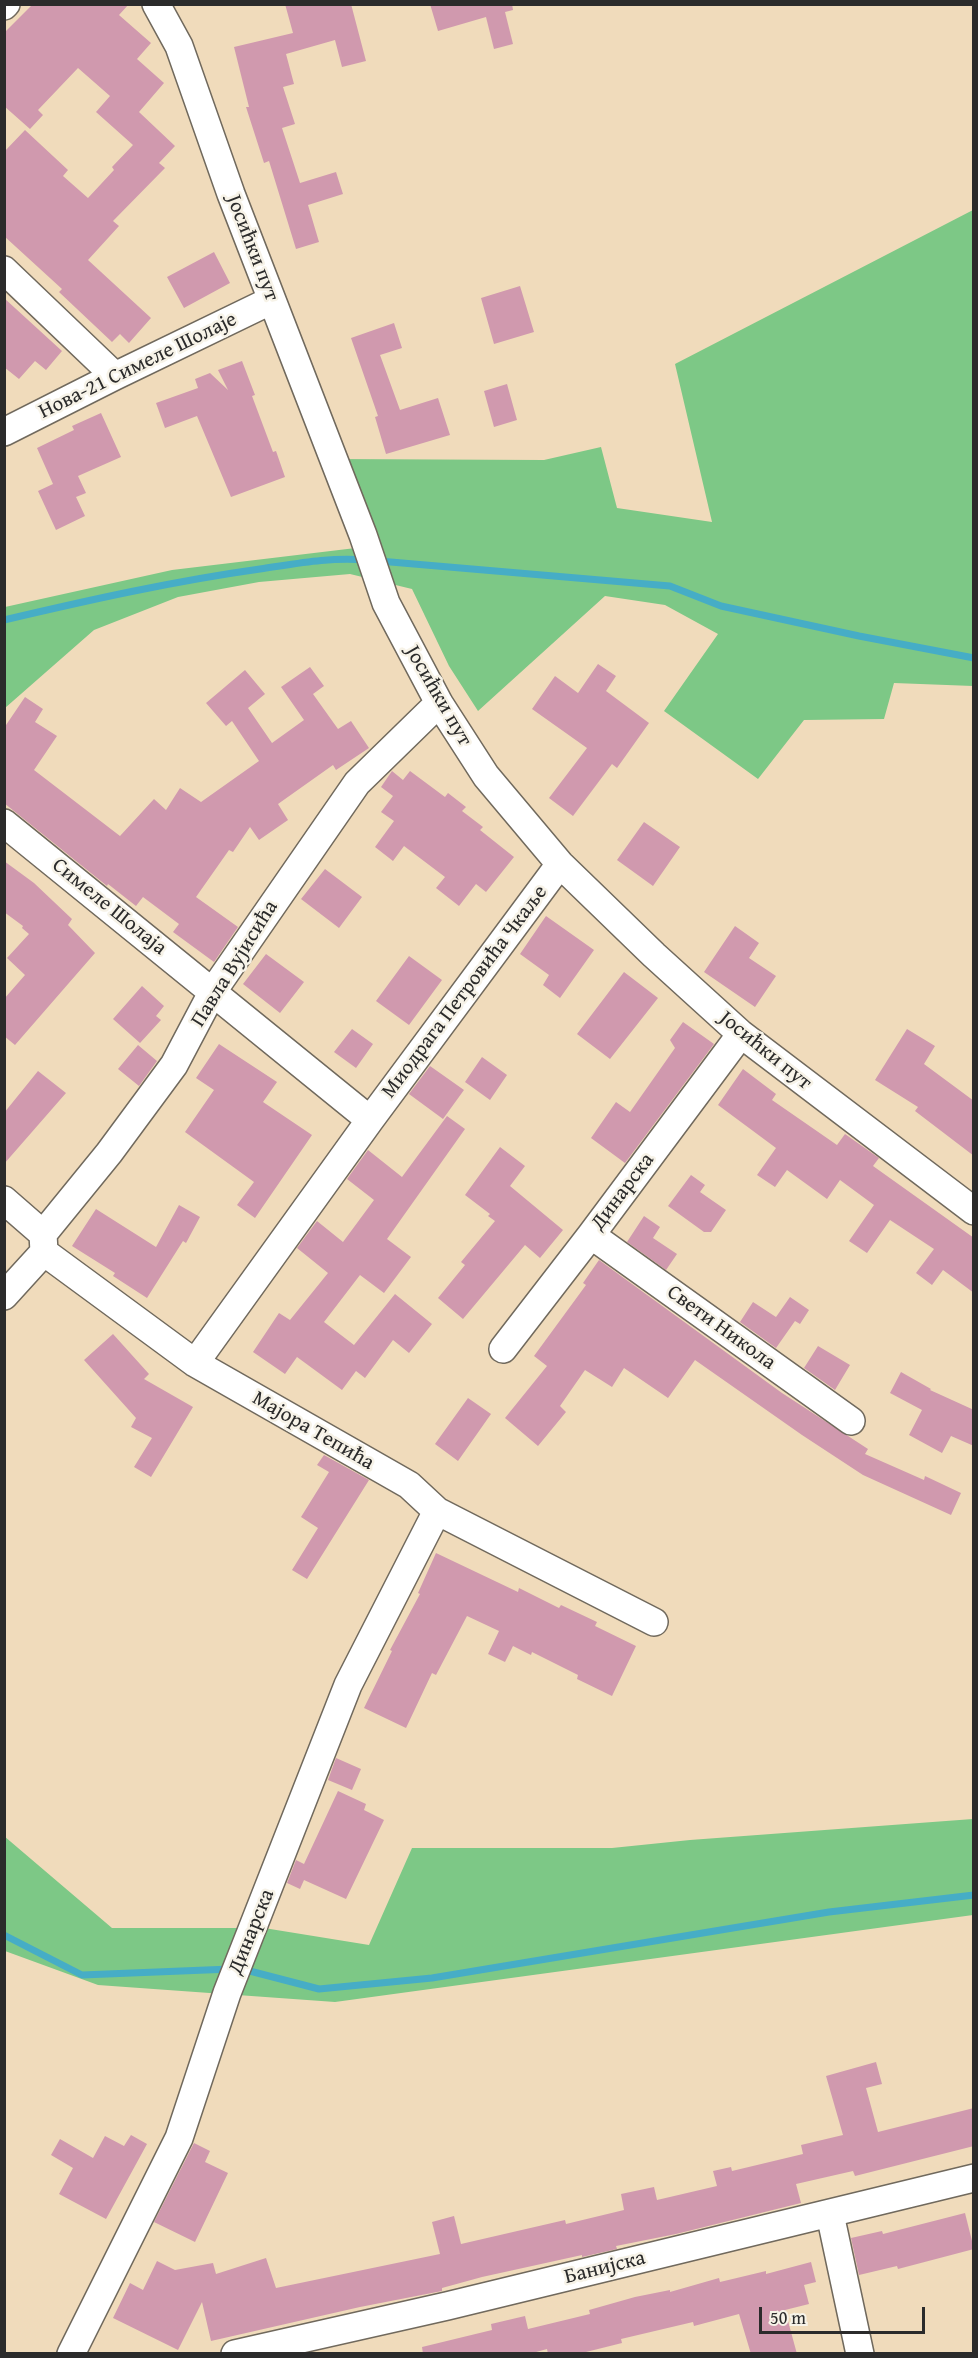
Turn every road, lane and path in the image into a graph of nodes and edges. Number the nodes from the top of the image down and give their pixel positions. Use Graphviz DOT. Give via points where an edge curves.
graph roads {
  1 [pos="161,5"];
  2 [pos="4,270"];
  3 [pos="272,300"];
  4 [pos="115,376"];
  5 [pos="4,432"];
  6 [pos="439,703"];
  7 [pos="4,823"];
  8 [pos="560,864"];
  9 [pos="213,991"];
  10 [pos="741,1034"];
  11 [pos="370,1120"];
  12 [pos="4,1200"];
  13 [pos="974,1211"];
  14 [pos="591,1235"];
  15 [pos="44,1243"];
  16 [pos="4,1296"];
  17 [pos="503,1349"];
  18 [pos="195,1364"];
  19 [pos="852,1421"];
  20 [pos="437,1511"];
  21 [pos="654,1623"];
  22 [pos="974,2178"];
  23 [pos="830,2214"];
  24 [pos="71,2354"];
  25 [pos="235,2354"];
  26 [pos="860,2354"];
  1 -- 3 [label="street, Јосићки пут"];
  2 -- 4 [label="street"];
  3 -- 4 [label="street, Нова-21 Симеле Шолаје"];
  3 -- 6 [label="street, Јосићки пут" via="386,603"];
  4 -- 5 [label="street, Нова-21 Симеле Шолаје"];
  6 -- 8 [label="street, Јосићки пут" via="486,776"];
  6 -- 9 [label="street, Павла Вујисића" via="357,783"];
  7 -- 9 [label="street, Симеле Шолаја"];
  8 -- 10 [label="street, Јосићки пут"];
  8 -- 11 [label="street, Миодрага Петровића Чкаље"];
  9 -- 11 [label="street, Миодрага Петровића Чкаље"];
  9 -- 15 [label="street, Павла Вујисића" via="174,1065"];
  10 -- 13 [label="street, Јосићки пут"];
  10 -- 14 [label="street, Динарска"];
  11 -- 18 [label="street, Миодрага Петровића Чкаље"];
  12 -- 15 [label="street, Мајора Тепића"];
  14 -- 17 [label="street, Динарска"];
  14 -- 19 [label="street, Свети Никола"];
  15 -- 16 [label="street, Павла Вујисића"];
  15 -- 18 [label="street, Мајора Тепића"];
  18 -- 20 [label="street, Мајора Тепића" via="409,1485"];
  20 -- 21 [label="street, Мајора Тепића"];
  20 -- 24 [label="street, Динарска" via="348,1685 244,1947 178,2138"];
  22 -- 23 [label="street, Банијска"];
  23 -- 25 [label="street, Банијска"];
  23 -- 26 [label="street"];
}
